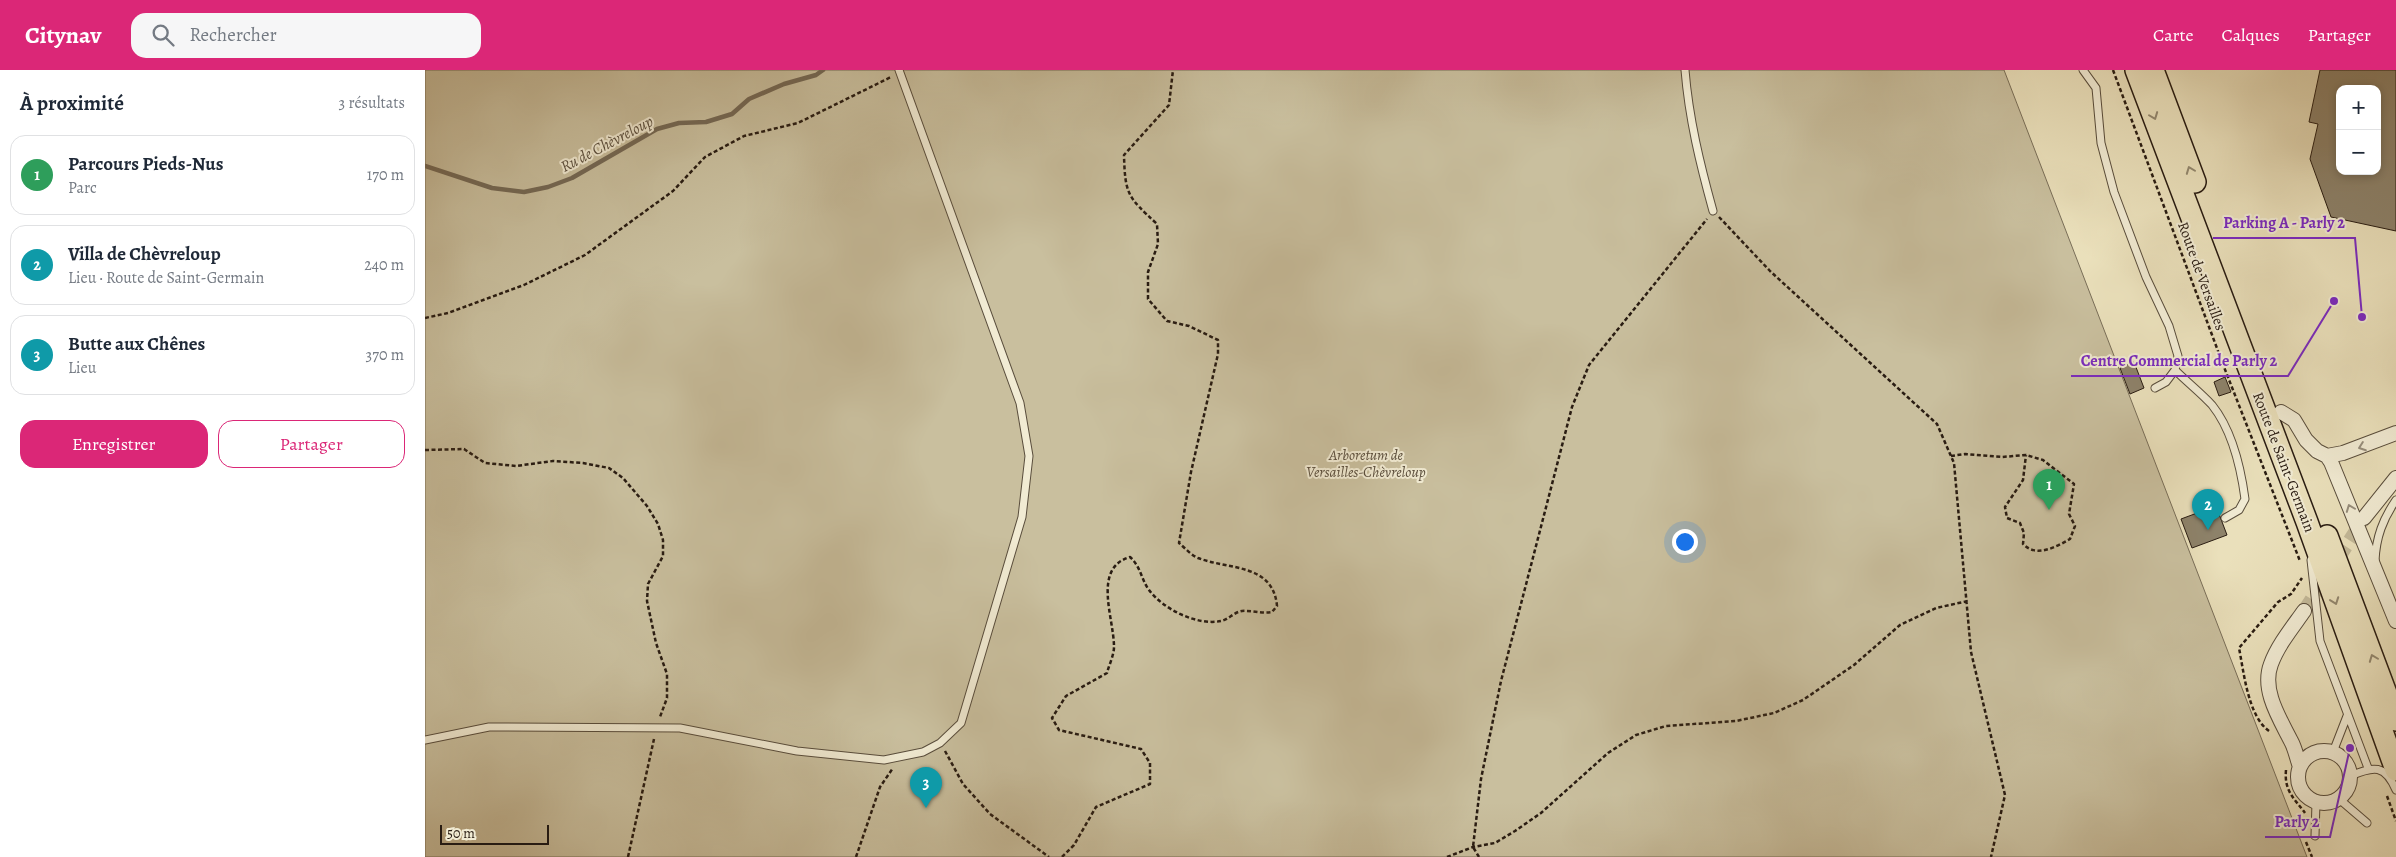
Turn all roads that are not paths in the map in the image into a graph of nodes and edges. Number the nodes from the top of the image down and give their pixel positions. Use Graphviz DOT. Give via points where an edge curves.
graph roads {
  1 [pos="1685,70"];
  2 [pos="2083,70"];
  3 [pos="2137,70"];
  4 [pos="2153,70"];
  5 [pos="901,71"];
  6 [pos="1713,211"];
  7 [pos="2175,370"];
  8 [pos="2155,388"];
  9 [pos="2281,412"];
  10 [pos="2396,433"];
  11 [pos="2327,456"];
  12 [pos="2396,478"];
  13 [pos="2396,500"];
  14 [pos="2225,518"];
  15 [pos="2364,518"];
  16 [pos="2307,522"];
  17 [pos="2375,569"];
  18 [pos="2304,612"];
  19 [pos="2396,621"];
  20 [pos="2347,716"];
  21 [pos="2396,720"];
  22 [pos="425,740"];
  23 [pos="2291,741"];
  24 [pos="2317,752"];
  25 [pos="2333,752"];
  26 [pos="2294,765"];
  27 [pos="2368,768"];
  28 [pos="2396,770"];
  29 [pos="2350,776"];
  30 [pos="2396,790"];
  31 [pos="2338,798"];
  32 [pos="2317,802"];
  33 [pos="2367,823"];
  34 [pos="2315,836"];
  1 -- 6 [label="lane" via="1695,145"];
  2 -- 7 [label="lane" via="2096,88 2101,143 2114,192 2146,277 2175,340 2178,356"];
  3 -- 16 [label="main road, Route de Saint-Germain, one-way"];
  9 -- 4 [label="main road, Route de Saint-Germain, one-way"];
  5 -- 22 [label="lane" via="1020,403 1029,456 1022,517 961,723 940,743 923,752 884,760 797,751 681,728 489,727"];
  7 -- 8 [label="lane" via="2166,382"];
  7 -- 14 [label="lane" via="2212,406 2226,429 2237,461 2245,500 2239,510"];
  9 -- 11 [label="street" via="2294,420 2306,440"];
  21 -- 9 [label="main road, Route de Saint-Germain, one-way"];
  10 -- 11 [label="street, one-way"];
  17 -- 11 [label="street, one-way" via="2337,473"];
  12 -- 15 [label="street"];
  13 -- 17 [label="lane" via="2383,519"];
  16 -- 20 [label="lane" via="2320,642"];
  16 -- 28 [label="main road, Route de Saint-Germain, one-way"];
  17 -- 19 [label="street"];
  18 -- 23 [label="street" via="2278,650 2268,677 2269,692"];
  20 -- 25 [label="lane"];
  20 -- 27 [label="lane"];
  23 -- 24 [label="street"];
  23 -- 26 [label="street"];
  24 -- 25 [label="street"];
  24 -- 26 [label="street"];
  25 -- 29 [label="street" via="2345,762"];
  26 -- 32 [label="street" via="2300,788"];
  27 -- 29 [label="lane"];
  27 -- 30 [label="lane" via="2381,770 2390,776"];
  29 -- 31 [label="street" via="2345,792"];
  31 -- 32 [label="street"];
  31 -- 33 [label="lane"];
  32 -- 34 [label="lane"];
}
